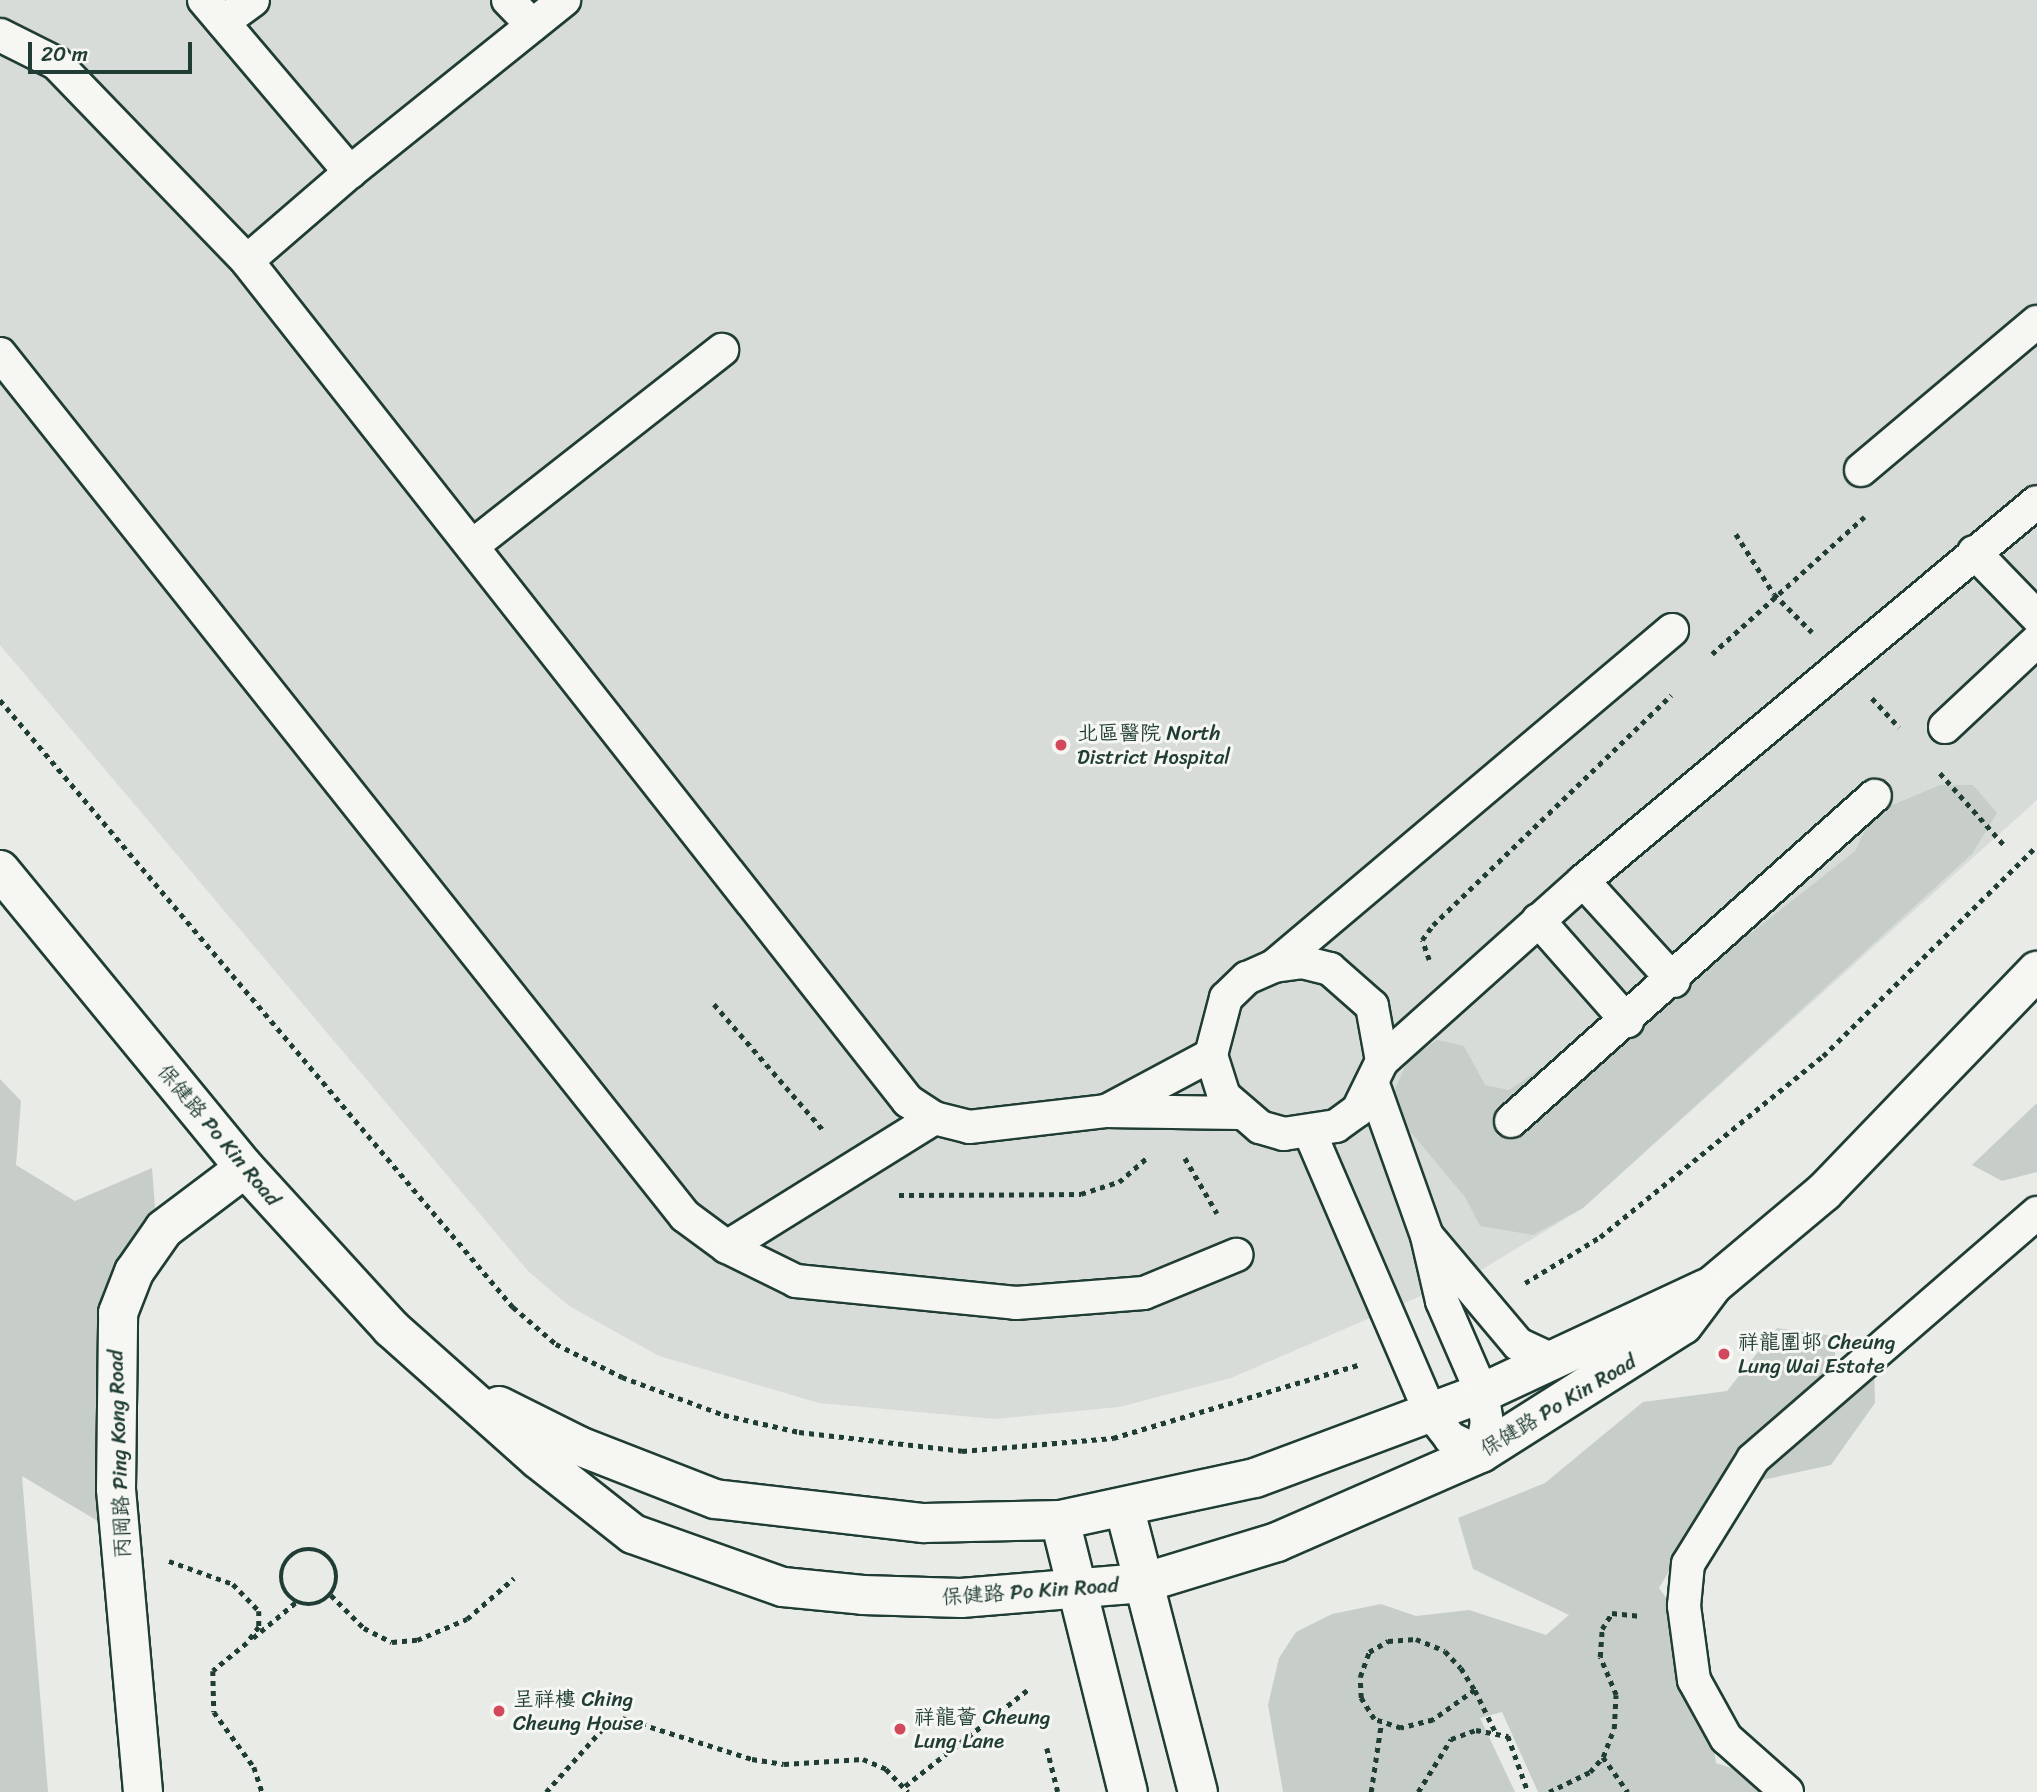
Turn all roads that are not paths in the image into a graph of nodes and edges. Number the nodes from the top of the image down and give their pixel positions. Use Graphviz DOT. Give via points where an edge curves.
graph roads {
  1 [pos="253,0"];
  2 [pos="508,0"];
  3 [pos="564,0"];
  4 [pos="214,11"];
  5 [pos="532,25"];
  6 [pos="0,35"];
  7 [pos="350,172"];
  8 [pos="247,261"];
  9 [pos="2037,322"];
  10 [pos="722,350"];
  11 [pos="0,354"];
  12 [pos="1861,470"];
  13 [pos="2037,502"];
  14 [pos="472,546"];
  15 [pos="1974,552"];
  16 [pos="2037,617"];
  17 [pos="1672,630"];
  18 [pos="2037,641"];
  19 [pos="1945,727"];
  20 [pos="1875,796"];
  21 [pos="0,870"];
  22 [pos="1583,881"];
  23 [pos="1538,920"];
  24 [pos="1274,966"];
  25 [pos="2037,971"];
  26 [pos="1674,981"];
  27 [pos="1627,1021"];
  28 [pos="1210,1055"];
  29 [pos="1378,1074"];
  30 [pos="1105,1111"];
  31 [pos="1239,1113"];
  32 [pos="934,1118"];
  33 [pos="1511,1121"];
  34 [pos="1310,1133"];
  35 [pos="245,1168"];
  36 [pos="2037,1213"];
  37 [pos="1427,1236"];
  38 [pos="727,1247"];
  39 [pos="1236,1255"];
  40 [pos="1713,1285"];
  41 [pos="1553,1360"];
  42 [pos="455,1384"];
  43 [pos="1482,1393"];
  44 [pos="1430,1412"];
  45 [pos="1481,1454"];
  46 [pos="1125,1510"];
  47 [pos="1060,1520"];
  48 [pos="1143,1583"];
  49 [pos="1073,1592"];
  50 [pos="143,1792"];
  51 [pos="1128,1792"];
  52 [pos="1198,1792"];
  53 [pos="1787,1792"];
  1 -- 4 [label="lane"];
  2 -- 5 [label="lane"];
  3 -- 5 [label="lane"];
  4 -- 7 [label="lane"];
  5 -- 7 [label="lane"];
  6 -- 8 [label="lane" via="56,63"];
  7 -- 8 [label="lane"];
  8 -- 14 [label="lane"];
  9 -- 12 [label="lane"];
  10 -- 14 [label="lane"];
  11 -- 38 [label="lane" via="685,1216"];
  13 -- 15 [label="lane"];
  14 -- 32 [label="lane" via="908,1101"];
  15 -- 16 [label="lane"];
  15 -- 22 [label="lane"];
  17 -- 24 [label="lane"];
  18 -- 19 [label="lane"];
  20 -- 26 [label="lane"];
  21 -- 35 [label="street, 保健路 Po Kin Road"];
  22 -- 23 [label="lane"];
  22 -- 26 [label="lane"];
  23 -- 27 [label="lane"];
  23 -- 29 [label="lane"];
  24 -- 28 [label="lane" via="1247,978 1226,998"];
  24 -- 29 [label="lane" via="1303,962 1354,984 1372,1006"];
  25 -- 40 [label="street, 保健路 Po Kin Road" via="1824,1192"];
  26 -- 27 [label="lane"];
  27 -- 33 [label="lane"];
  28 -- 30 [label="lane"];
  28 -- 31 [label="lane" via="1224,1096"];
  29 -- 34 [label="lane" via="1336,1126"];
  29 -- 37 [label="lane"];
  30 -- 31 [label="lane"];
  30 -- 32 [label="lane" via="969,1127"];
  31 -- 34 [label="lane" via="1284,1134"];
  32 -- 38 [label="lane"];
  34 -- 44 [label="lane"];
  35 -- 42 [label="street, 保健路 Po Kin Road" via="391,1328"];
  35 -- 50 [label="street, 丙岡路 Ping Kong Road" via="164,1229 134,1272 118,1312 116,1489"];
  36 -- 53 [label="lane" via="1753,1459 1688,1564 1686,1620 1694,1680 1726,1738"];
  37 -- 41 [label="lane" via="1517,1344"];
  37 -- 43 [label="lane" via="1442,1301"];
  38 -- 39 [label="lane" via="796,1282 1016,1303 1144,1293"];
  40 -- 41 [label="street, 保健路 Po Kin Road"];
  40 -- 45 [label="street, 保健路 Po Kin Road" via="1683,1325"];
  41 -- 43 [label="street, 保健路 Po Kin Road"];
  42 -- 47 [label="street, 保健路 Po Kin Road" via="579,1446 715,1499 924,1523"];
  42 -- 49 [label="street, 保健路 Po Kin Road" via="633,1534 783,1587 961,1598"];
  43 -- 44 [label="street, 保健路 Po Kin Road"];
  43 -- 45 [label="lane" via="1487,1423"];
  44 -- 45 [label="lane" via="1450,1437"];
  44 -- 46 [label="street, 保健路 Po Kin Road" via="1255,1478"];
  45 -- 48 [label="street, 保健路 Po Kin Road" via="1277,1542"];
  46 -- 47 [label="street, 保健路 Po Kin Road"];
  46 -- 48 [label="street"];
  47 -- 49 [label="street"];
  48 -- 49 [label="street, 保健路 Po Kin Road"];
  48 -- 52 [label="street"];
  49 -- 51 [label="street"];
}
